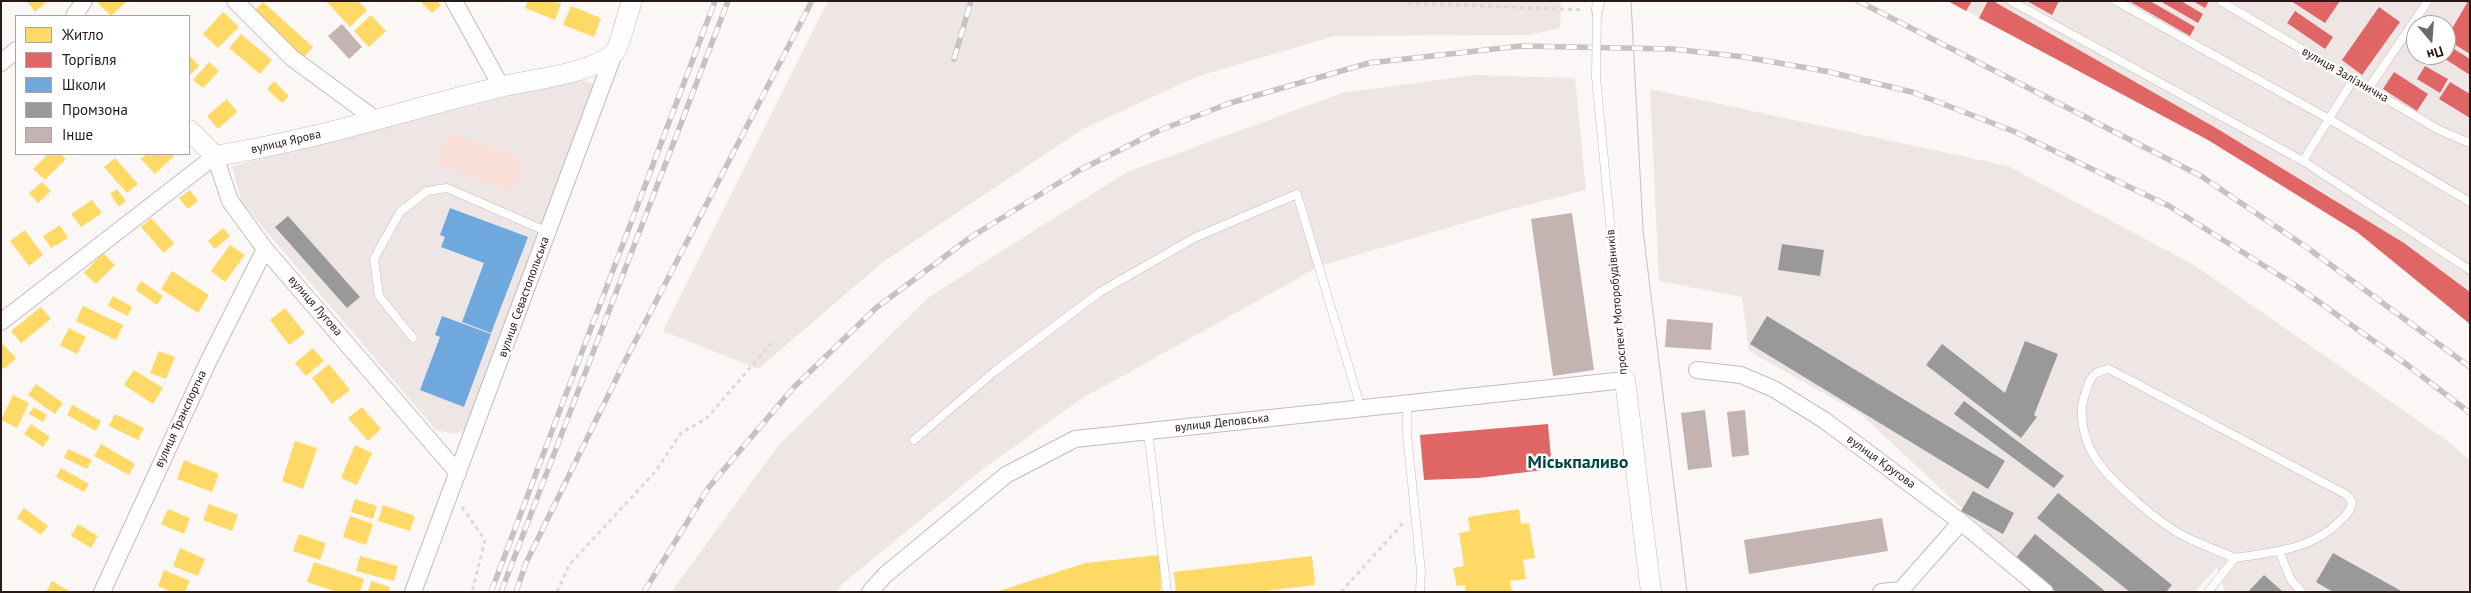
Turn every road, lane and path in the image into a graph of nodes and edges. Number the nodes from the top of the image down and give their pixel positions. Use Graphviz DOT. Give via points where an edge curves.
graph roads {
  1 [pos="84,1"];
  2 [pos="235,1"];
  3 [pos="454,1"];
  4 [pos="632,1"];
  5 [pos="2011,1"];
  6 [pos="2116,1"];
  7 [pos="2428,1"];
  8 [pos="2222,2"];
  9 [pos="1408,3"];
  10 [pos="1598,6"];
  11 [pos="75,15"];
  12 [pos="15,51"];
  13 [pos="616,51"];
  14 [pos="1,63"];
  15 [pos="2353,80"];
  16 [pos="501,86"];
  17 [pos="2368,89"];
  18 [pos="375,119"];
  19 [pos="2329,119"];
  20 [pos="190,131"];
  21 [pos="2470,143"];
  22 [pos="215,156"];
  23 [pos="2303,161"];
  24 [pos="2470,202"];
  25 [pos="548,232"];
  26 [pos="265,249"];
  27 [pos="2470,270"];
  28 [pos="1,322"];
  29 [pos="412,338"];
  30 [pos="774,340"];
  31 [pos="1697,370"];
  32 [pos="1625,380"];
  33 [pos="1407,403"];
  34 [pos="1361,408"];
  35 [pos="1148,431"];
  36 [pos="914,440"];
  37 [pos="458,473"];
  38 [pos="451,492"];
  39 [pos="1415,511"];
  40 [pos="1961,522"];
  41 [pos="2279,551"];
  42 [pos="2235,558"];
  43 [pos="1902,591"];
  44 [pos="102,592"];
  45 [pos="413,592"];
  46 [pos="472,592"];
  47 [pos="557,592"];
  48 [pos="870,592"];
  49 [pos="1166,592"];
  50 [pos="1341,592"];
  51 [pos="1420,592"];
  52 [pos="1652,592"];
  53 [pos="1881,592"];
  54 [pos="2045,592"];
  55 [pos="2208,592"];
  56 [pos="2302,592"];
  1 -- 11 [label="street"];
  2 -- 18 [label="street" via="292,58"];
  3 -- 16 [label="street"];
  4 -- 13 [label="street, вулиця Севастопольська"];
  5 -- 23 [label="lane"];
  6 -- 19 [label="lane"];
  7 -- 17 [label="lane"];
  8 -- 15 [label="lane, вулиця Залізнична"];
  9 -- 10 [label="path"];
  10 -- 32 [label="lane, проспект Моторобудівників, bridge" via="1596,77"];
  12 -- 14 [label="street"];
  13 -- 16 [label="street, вулиця Ярова" via="598,63 578,70"];
  13 -- 25 [label="street, вулиця Севастопольська"];
  15 -- 17 [label="lane, вулиця Залізнична"];
  15 -- 19 [label="lane"];
  16 -- 18 [label="street, вулиця Ярова"];
  17 -- 21 [label="lane, вулиця Залізнична" via="2439,130"];
  18 -- 22 [label="street, вулиця Ярова" via="273,147"];
  19 -- 23 [label="lane"];
  19 -- 24 [label="lane"];
  20 -- 22 [label="street, вулиця Лугова"];
  22 -- 26 [label="street, вулиця Лугова" via="230,200"];
  22 -- 28 [label="street, вулиця Ярова"];
  23 -- 27 [label="lane"];
  25 -- 29 [label="lane" via="447,188 428,191 400,212 374,259 380,296"];
  25 -- 37 [label="street, вулиця Севастопольська"];
  26 -- 37 [label="street, вулиця Лугова"];
  26 -- 44 [label="street, вулиця Транспортна" via="209,360"];
  30 -- 47 [label="path" via="706,419 682,432 655,472 569,565"];
  31 -- 40 [label="street, вулиця Кругова" via="1742,376 1774,389 1840,432"];
  32 -- 33 [label="street, вулиця Деповська"];
  32 -- 52 [label="street, проспект Моторобудівників"];
  33 -- 34 [label="street, вулиця Деповська"];
  33 -- 39 [label="lane"];
  34 -- 35 [label="street, вулиця Деповська"];
  34 -- 36 [label="lane" via="1297,194 1194,238 1100,292 995,371"];
  35 -- 48 [label="street, вулиця Деповська" via="1075,439 1006,475 885,575"];
  35 -- 49 [label="lane"];
  37 -- 38 [label="street, вулиця Севастопольська"];
  38 -- 45 [label="street, вулиця Севастопольська"];
  38 -- 46 [label="path" via="485,540"];
  39 -- 50 [label="path"];
  39 -- 51 [label="lane"];
  40 -- 43 [label="street"];
  40 -- 54 [label="street, вулиця Кругова"];
  41 -- 42 [label="lane"];
  41 -- 42 [label="lane" via="2329,533 2352,509 2352,502 2347,496 2109,369 2098,370 2092,376 2081,408 2085,435 2096,460 2137,502 2181,535"];
  41 -- 56 [label="lane" via="2291,580"];
  42 -- 55 [label="lane"];
  43 -- 53 [label="street"];
}
